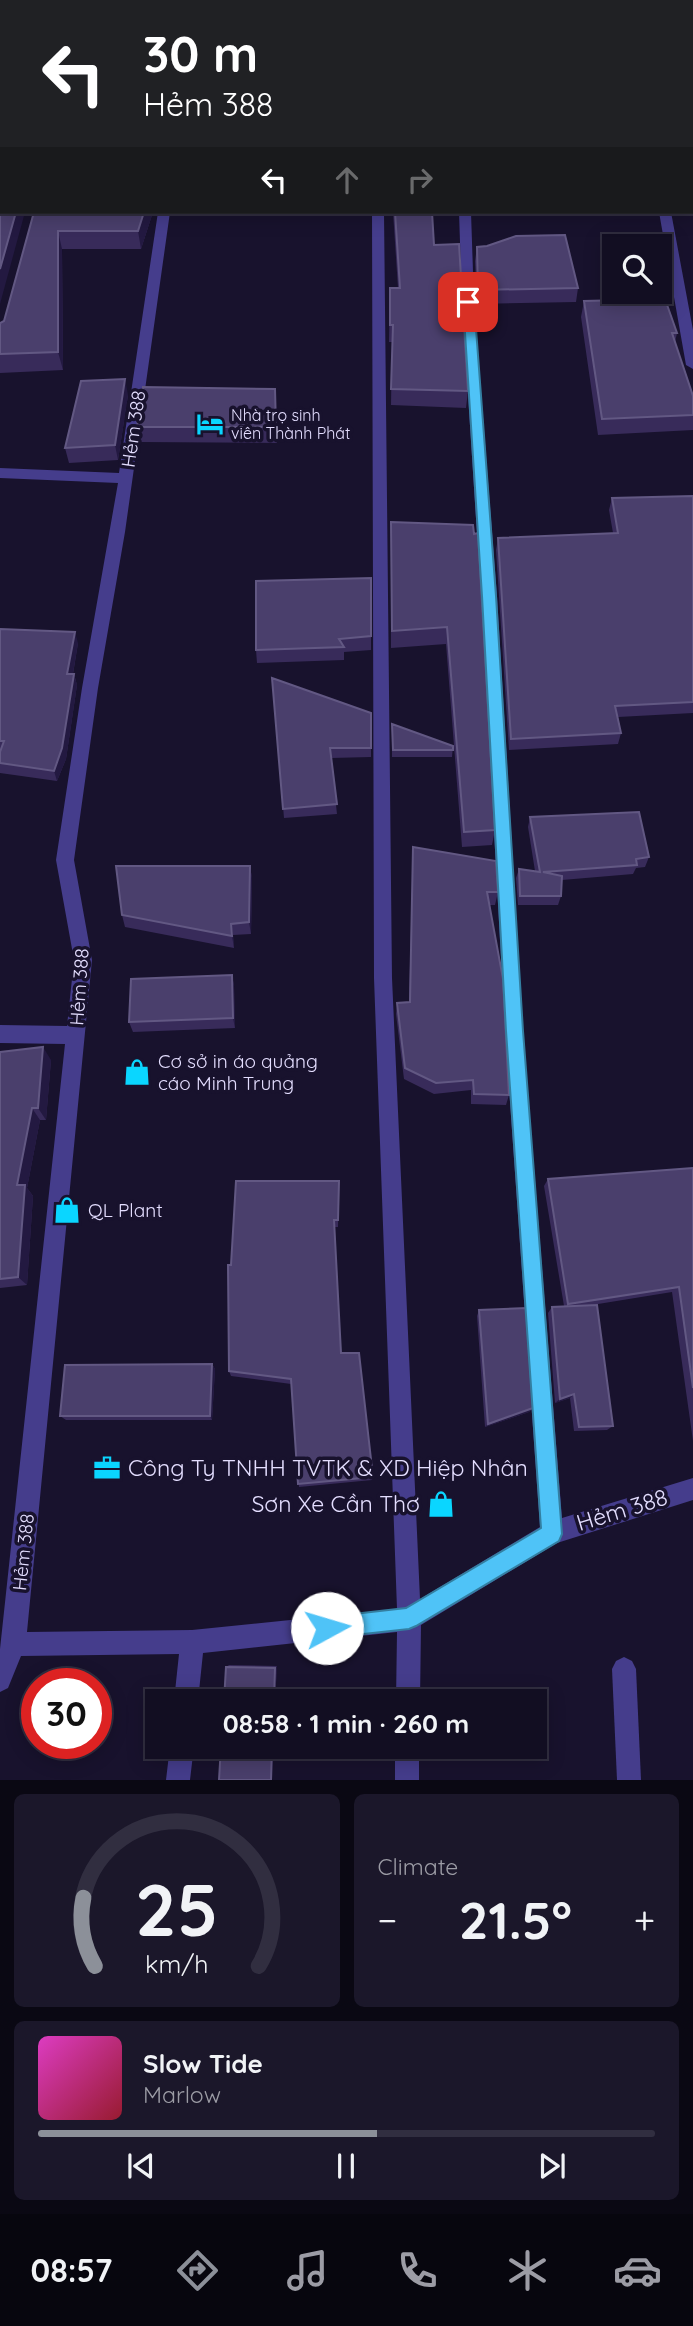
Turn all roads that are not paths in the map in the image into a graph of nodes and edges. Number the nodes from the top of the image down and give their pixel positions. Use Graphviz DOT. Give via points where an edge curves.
graph roads {
  1 [pos="164,214"];
  2 [pos="378,214"];
  3 [pos="465,214"];
  4 [pos="665,214"];
  5 [pos="693,365"];
  6 [pos="0,473"];
  7 [pos="126,478"];
  8 [pos="0,1034"];
  9 [pos="75,1035"];
  10 [pos="693,1489"];
  11 [pos="552,1534"];
  12 [pos="409,1619"];
  13 [pos="192,1642"];
  14 [pos="14,1644"];
  15 [pos="624,1669"];
  16 [pos="0,1680"];
  17 [pos="187,1689"];
  18 [pos="408,1689"];
  19 [pos="180,1759"];
  20 [pos="407,1759"];
  21 [pos="178,1780"];
  22 [pos="407,1780"];
  23 [pos="629,1780"];
  1 -- 7 [label="street, Hẻm 388"];
  2 -- 12 [label="street" via="383,978"];
  3 -- 11 [label="street, Hẻm 388" via="514,1031"];
  4 -- 5 [label="street"];
  6 -- 7 [label="street"];
  7 -- 9 [label="street, Hẻm 388" via="65,860 65,883 83,939"];
  8 -- 9 [label="street"];
  9 -- 14 [label="street, Hẻm 388"];
  10 -- 11 [label="street, Hẻm 388"];
  11 -- 12 [label="street, Hẻm 388"];
  12 -- 13 [label="street, Hẻm 388"];
  12 -- 18 [label="street"];
  13 -- 14 [label="street, Hẻm 388"];
  13 -- 17 [label="street"];
  14 -- 16 [label="street, Hẻm 388"];
  15 -- 23 [label="street"];
  19 -- 21 [label="street"];
  20 -- 22 [label="street"];
}
